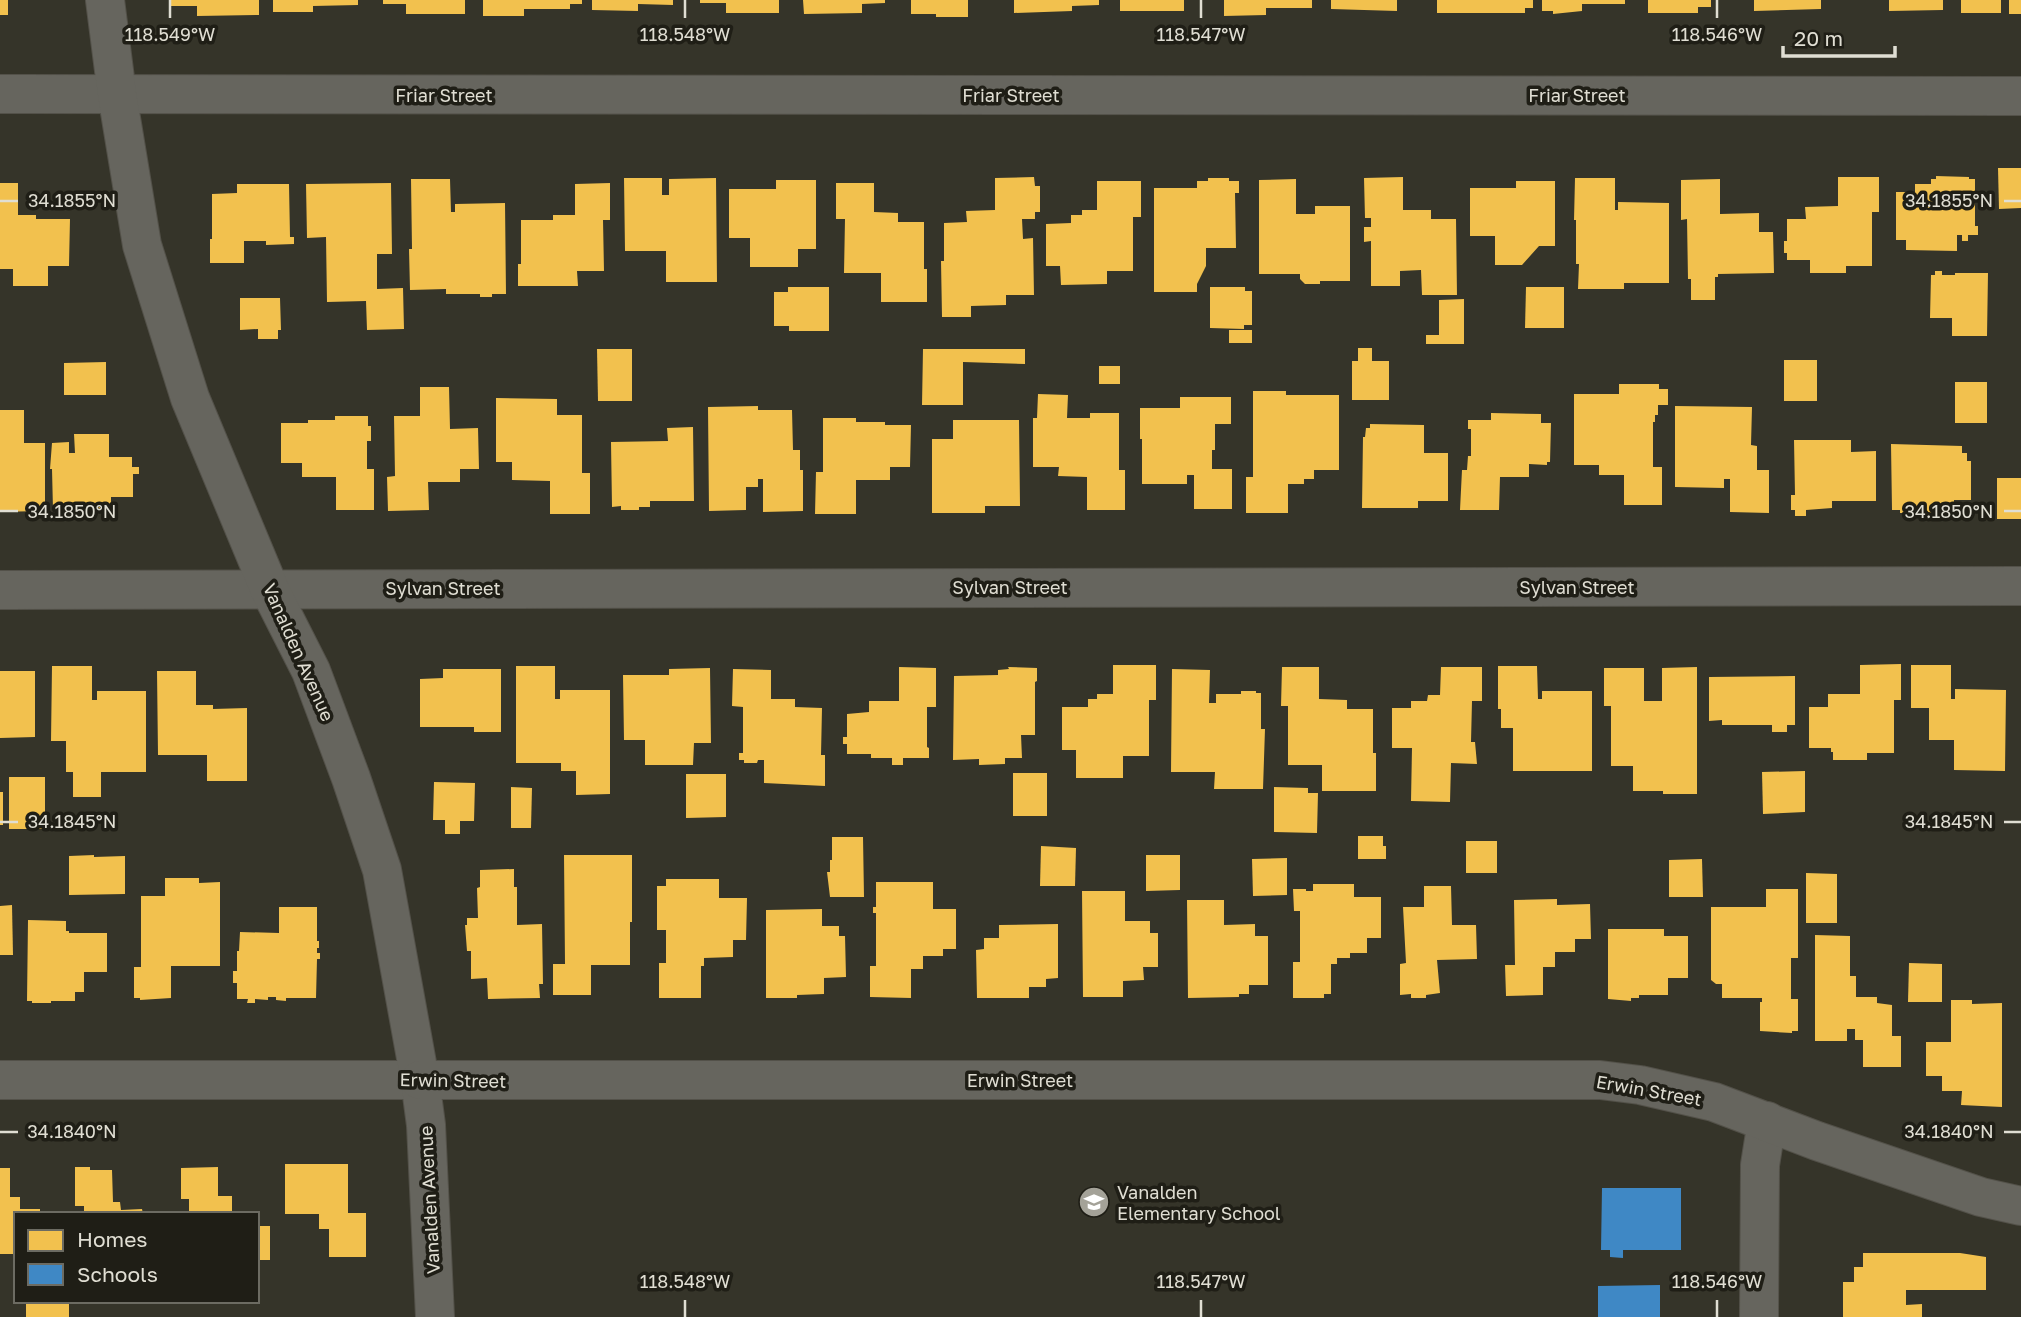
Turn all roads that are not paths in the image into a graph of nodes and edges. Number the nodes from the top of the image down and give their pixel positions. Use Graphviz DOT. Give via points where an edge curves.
graph roads {
  1 [pos="105,0"];
  2 [pos="0,94"];
  3 [pos="117,94"];
  4 [pos="2021,96"];
  5 [pos="2021,586"];
  6 [pos="0,590"];
  7 [pos="270,590"];
  8 [pos="0,1080"];
  9 [pos="420,1080"];
  10 [pos="1767,1121"];
  11 [pos="2021,1206"];
  12 [pos="435,1317"];
  13 [pos="1759,1317"];
  1 -- 3 [label="street, Vanalden Avenue"];
  2 -- 3 [label="street, Friar Street"];
  3 -- 4 [label="street, Friar Street"];
  3 -- 7 [label="street, Vanalden Avenue" via="142,245 190,398"];
  5 -- 7 [label="street, Sylvan Street"];
  6 -- 7 [label="street, Sylvan Street"];
  7 -- 9 [label="street, Vanalden Avenue" via="311,671 382,870"];
  8 -- 9 [label="street, Erwin Street"];
  9 -- 10 [label="street, Erwin Street" via="1600,1080 1693,1097"];
  9 -- 12 [label="street, Vanalden Avenue" via="428,1150"];
  10 -- 11 [label="street, Erwin Street" via="1981,1197"];
  10 -- 13 [label="street" via="1760,1165"];
}
